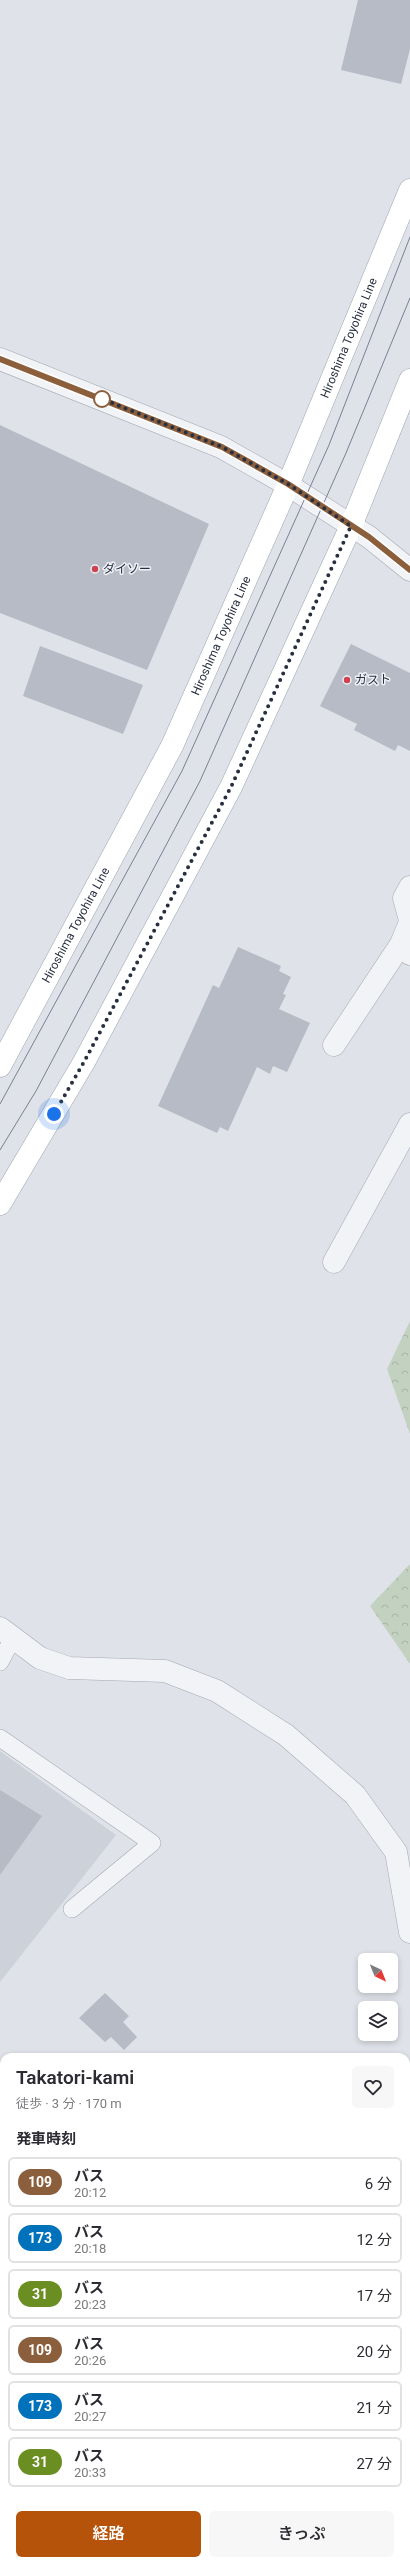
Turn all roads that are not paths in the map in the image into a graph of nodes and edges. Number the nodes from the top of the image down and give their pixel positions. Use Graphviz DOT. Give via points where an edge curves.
graph roads {
  1 [pos="410,190"];
  2 [pos="0,359"];
  3 [pos="410,380"];
  4 [pos="288,484"];
  5 [pos="351,526"];
  6 [pos="410,570"];
  7 [pos="410,887"];
  8 [pos="410,921"];
  9 [pos="405,949"];
  10 [pos="334,1045"];
  11 [pos="0,1066"];
  12 [pos="410,1124"];
  13 [pos="0,1204"];
  14 [pos="334,1262"];
  15 [pos="6,1633"];
  16 [pos="0,1662"];
  17 [pos="0,1738"];
  18 [pos="72,1909"];
  19 [pos="410,1932"];
  1 -- 4 [label="main road, Hiroshima Toyohira Line"];
  2 -- 4 [label="street" via="222,447"];
  3 -- 5 [label="main road"];
  4 -- 5 [label="street"];
  4 -- 11 [label="main road, Hiroshima Toyohira Line" via="172,746"];
  5 -- 6 [label="street"];
  5 -- 13 [label="main road" via="231,787 84,1062"];
  7 -- 8 [label="street" via="404,898"];
  8 -- 9 [label="street"];
  9 -- 10 [label="street"];
  12 -- 14 [label="street"];
  15 -- 16 [label="lane"];
  15 -- 19 [label="street" via="40,1658 69,1668 165,1671 217,1691 286,1735 355,1795 396,1852"];
  17 -- 18 [label="lane" via="152,1844"];
}
